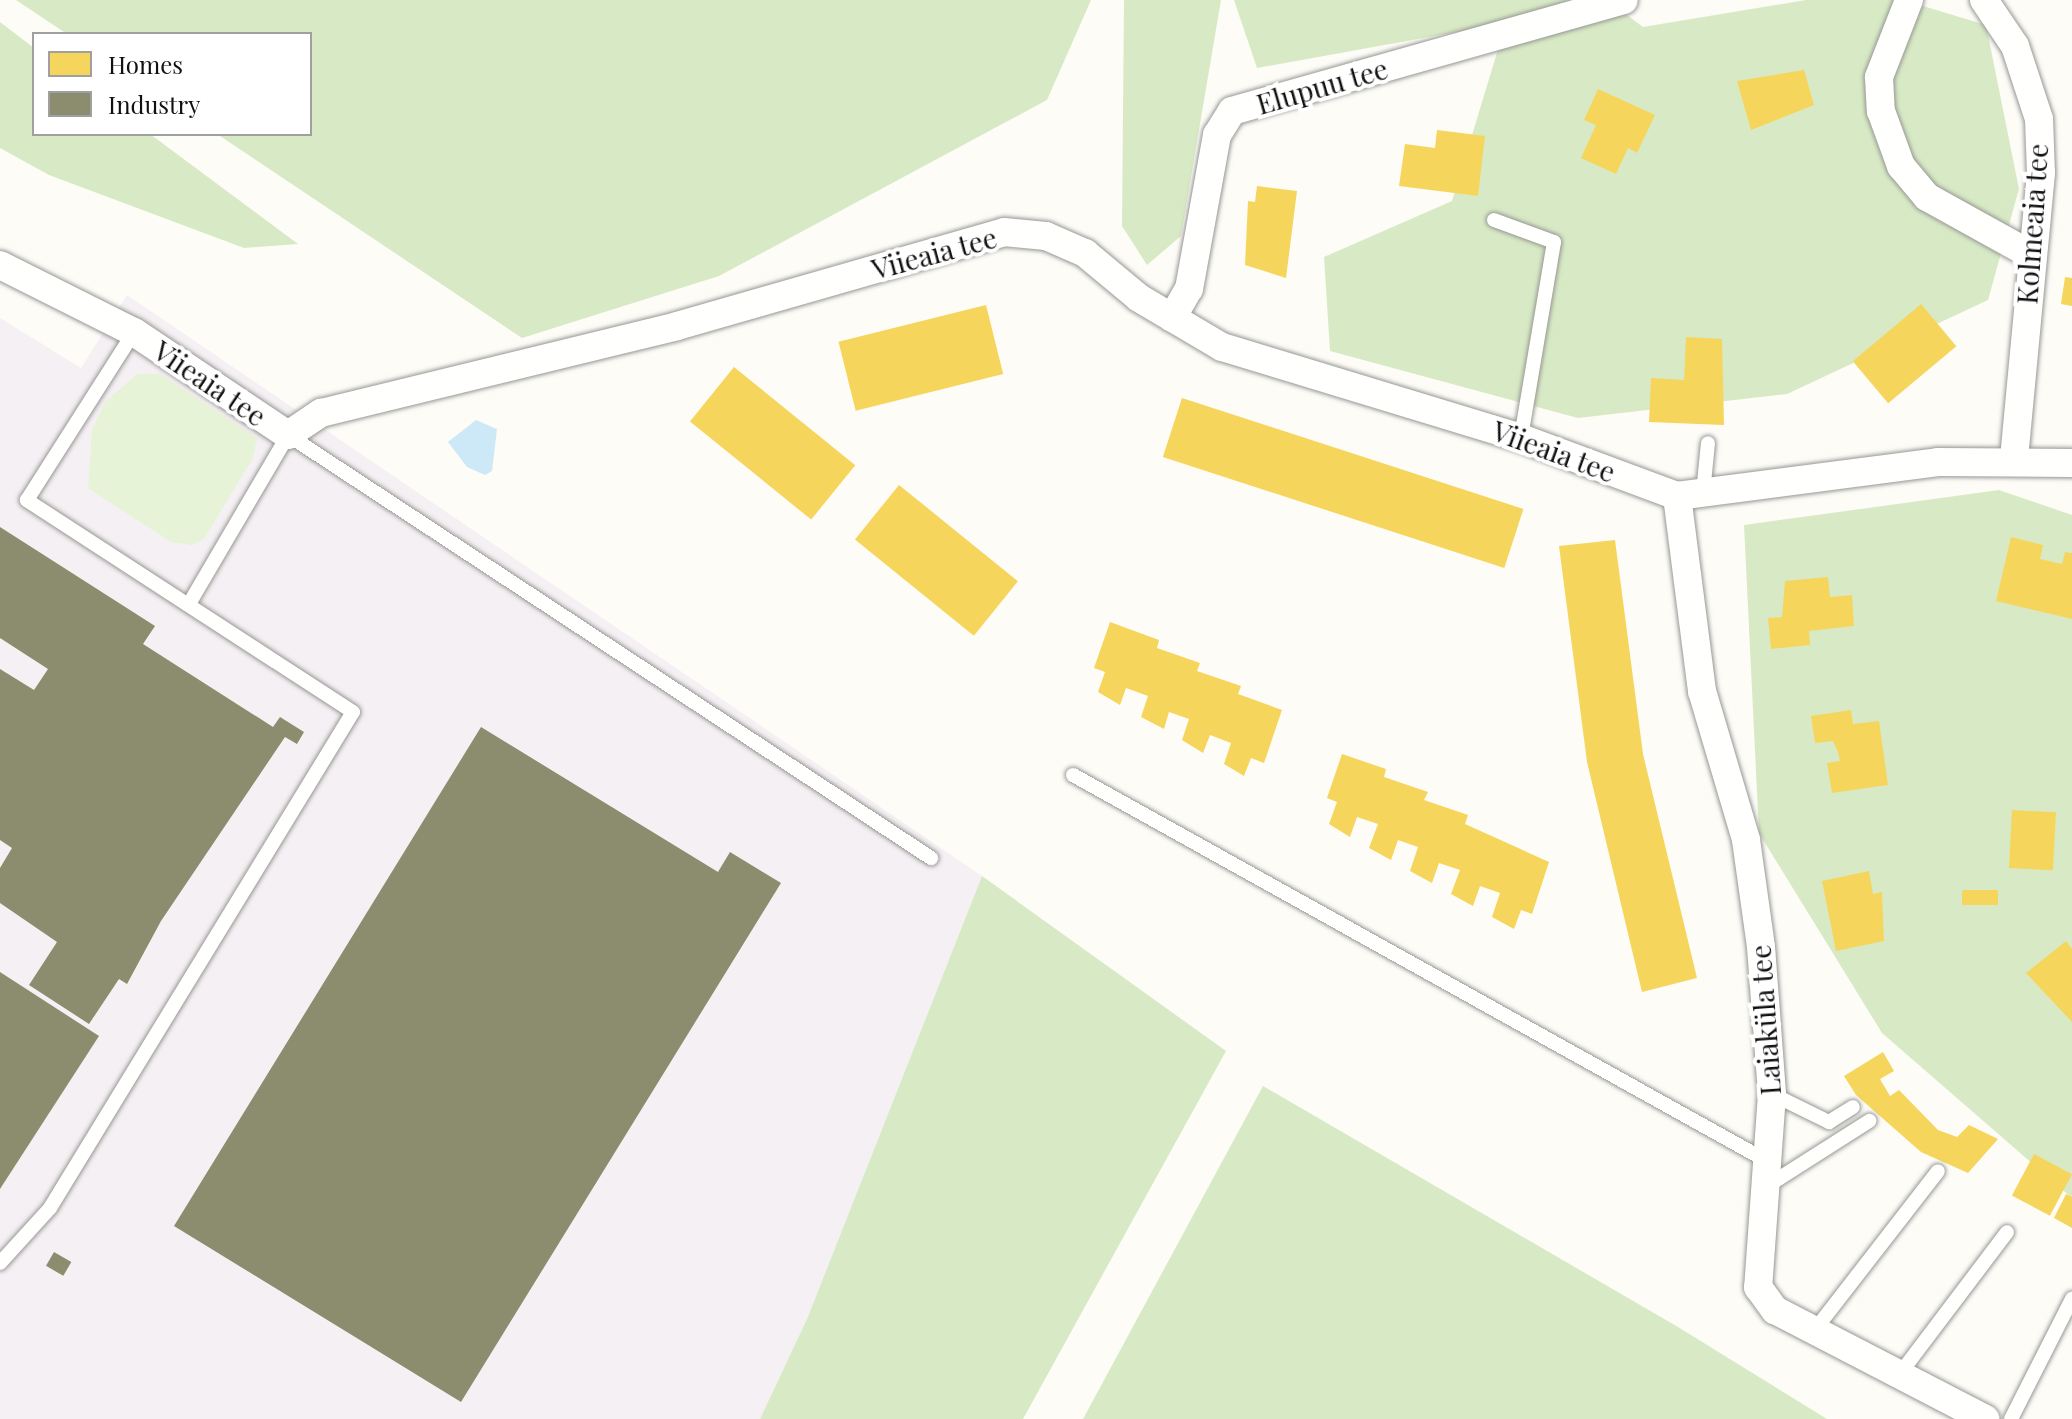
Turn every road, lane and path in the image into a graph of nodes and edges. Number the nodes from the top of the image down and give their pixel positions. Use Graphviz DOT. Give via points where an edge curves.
graph roads {
  1 [pos="1624,0"];
  2 [pos="1909,0"];
  3 [pos="1984,0"];
  4 [pos="1494,220"];
  5 [pos="2030,254"];
  6 [pos="0,265"];
  7 [pos="1172,318"];
  8 [pos="134,332"];
  9 [pos="288,435"];
  10 [pos="1521,438"];
  11 [pos="1708,443"];
  12 [pos="2014,460"];
  13 [pos="2072,463"];
  14 [pos="1690,495"];
  15 [pos="189,604"];
  16 [pos="1073,775"];
  17 [pos="931,858"];
  18 [pos="1772,1094"];
  19 [pos="1853,1107"];
  20 [pos="1869,1121"];
  21 [pos="1938,1171"];
  22 [pos="1765,1174"];
  23 [pos="2007,1232"];
  24 [pos="0,1263"];
  25 [pos="2072,1299"];
  26 [pos="1814,1331"];
  27 [pos="1899,1375"];
  28 [pos="1985,1419"];
  29 [pos="2011,1419"];
  1 -- 7 [label="street, Elupuu tee" via="1232,111 1217,135 1189,289"];
  2 -- 5 [label="street" via="1879,77 1881,111 1901,166 1927,197"];
  3 -- 5 [label="street, Kolmeaia tee" via="2015,46 2039,119 2041,173"];
  4 -- 10 [label="lane" via="1554,242"];
  5 -- 12 [label="street, Kolmeaia tee"];
  6 -- 8 [label="street, Viieaia tee"];
  7 -- 9 [label="street, Viieaia tee" via="1085,253 1046,236 1004,232 677,326 321,413"];
  7 -- 10 [label="street, Viieaia tee" via="1222,347"];
  8 -- 9 [label="street, Viieaia tee"];
  8 -- 15 [label="lane" via="27,500"];
  9 -- 15 [label="lane"];
  9 -- 17 [label="lane"];
  10 -- 14 [label="street, Viieaia tee"];
  11 -- 14 [label="lane"];
  12 -- 13 [label="street, Viieaia tee"];
  12 -- 14 [label="street, Viieaia tee" via="1862,470"];
  14 -- 18 [label="street, Laiaküla tee" via="1702,691 1746,840"];
  15 -- 24 [label="lane" via="353,712 50,1208"];
  16 -- 22 [label="lane"];
  18 -- 19 [label="lane" via="1829,1122"];
  18 -- 22 [label="street, Laiaküla tee"];
  20 -- 22 [label="lane"];
  21 -- 26 [label="lane"];
  22 -- 26 [label="street, Laiaküla tee" via="1758,1287 1775,1310"];
  23 -- 27 [label="lane"];
  25 -- 29 [label="lane"];
  26 -- 27 [label="street, Laiaküla tee"];
  27 -- 28 [label="street, Laiaküla tee"];
}
